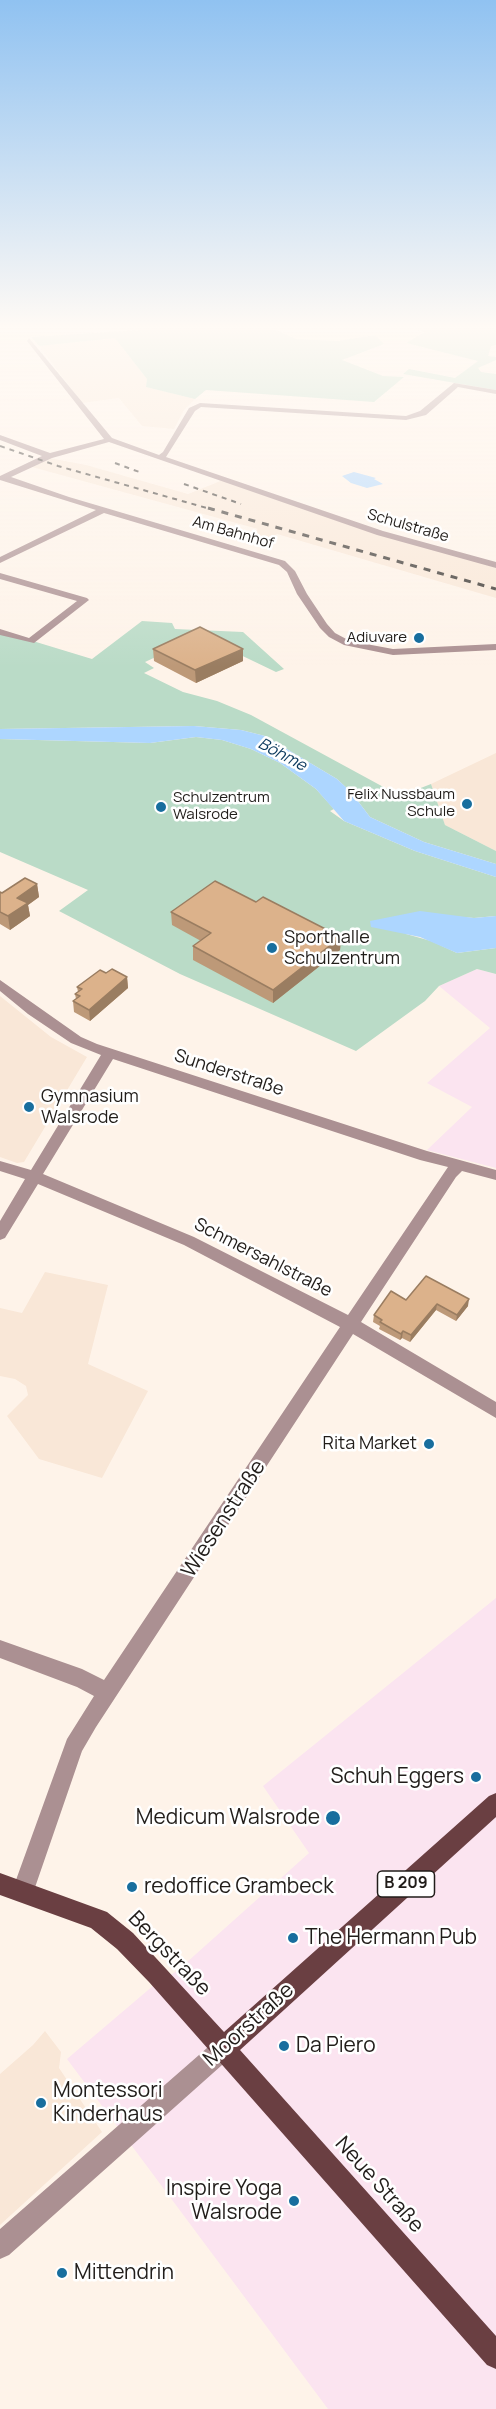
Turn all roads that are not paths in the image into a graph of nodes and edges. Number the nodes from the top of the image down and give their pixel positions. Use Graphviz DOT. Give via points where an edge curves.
graph roads {
  1 [pos="14,442"];
  2 [pos="100,442"];
  3 [pos="116,442"];
  4 [pos="173,442"];
  5 [pos="49,456"];
  6 [pos="160,457"];
  7 [pos="3,478"];
  8 [pos="103,510"];
  9 [pos="0,560"];
  10 [pos="496,565"];
  11 [pos="0,576"];
  12 [pos="0,632"];
  13 [pos="496,646"];
  14 [pos="0,984"];
  15 [pos="110,1053"];
  16 [pos="461,1164"];
  17 [pos="0,1166"];
  18 [pos="34,1176"];
  19 [pos="496,1176"];
  20 [pos="0,1234"];
  21 [pos="352,1325"];
  22 [pos="496,1411"];
  23 [pos="0,1649"];
  24 [pos="108,1693"];
  25 [pos="496,1803"];
  26 [pos="0,1884"];
  27 [pos="22,1891"];
  28 [pos="223,2049"];
  29 [pos="0,2246"];
  30 [pos="496,2356"];
  1 -- 5 [label="street"];
  2 -- 5 [label="street"];
  3 -- 6 [label="street, Schulstraße"];
  4 -- 6 [label="street"];
  5 -- 7 [label="street"];
  6 -- 10 [label="street, Schulstraße" via="381,533"];
  7 -- 8 [label="street, Am Bahnhof"];
  8 -- 9 [label="street"];
  8 -- 13 [label="street, Am Bahnhof" via="282,563 291,571 323,626 347,643 393,652"];
  11 -- 12 [label="street" via="84,600 31,641"];
  14 -- 15 [label="street, Sunderstraße" via="76,1040"];
  15 -- 16 [label="street, Sunderstraße" via="425,1156"];
  15 -- 18 [label="street"];
  16 -- 19 [label="street, Sunderstraße"];
  16 -- 21 [label="street, Wiesenstraße" via="451,1173"];
  17 -- 18 [label="street, Schmersahlstraße"];
  18 -- 20 [label="street"];
  18 -- 21 [label="street, Schmersahlstraße" via="189,1242"];
  21 -- 22 [label="street, Schmersahlstraße"];
  21 -- 24 [label="street, Wiesenstraße"];
  23 -- 24 [label="street" via="82,1679"];
  24 -- 27 [label="street, Wiesenstraße" via="74,1746"];
  25 -- 28 [label="main road, Moorstraße / B 209"];
  26 -- 27 [label="main road, Bergstraße"];
  27 -- 28 [label="main road, Bergstraße" via="99,1920 125,1941"];
  28 -- 29 [label="street, Moorstraße"];
  28 -- 30 [label="main road, Neue Straße"];
}
